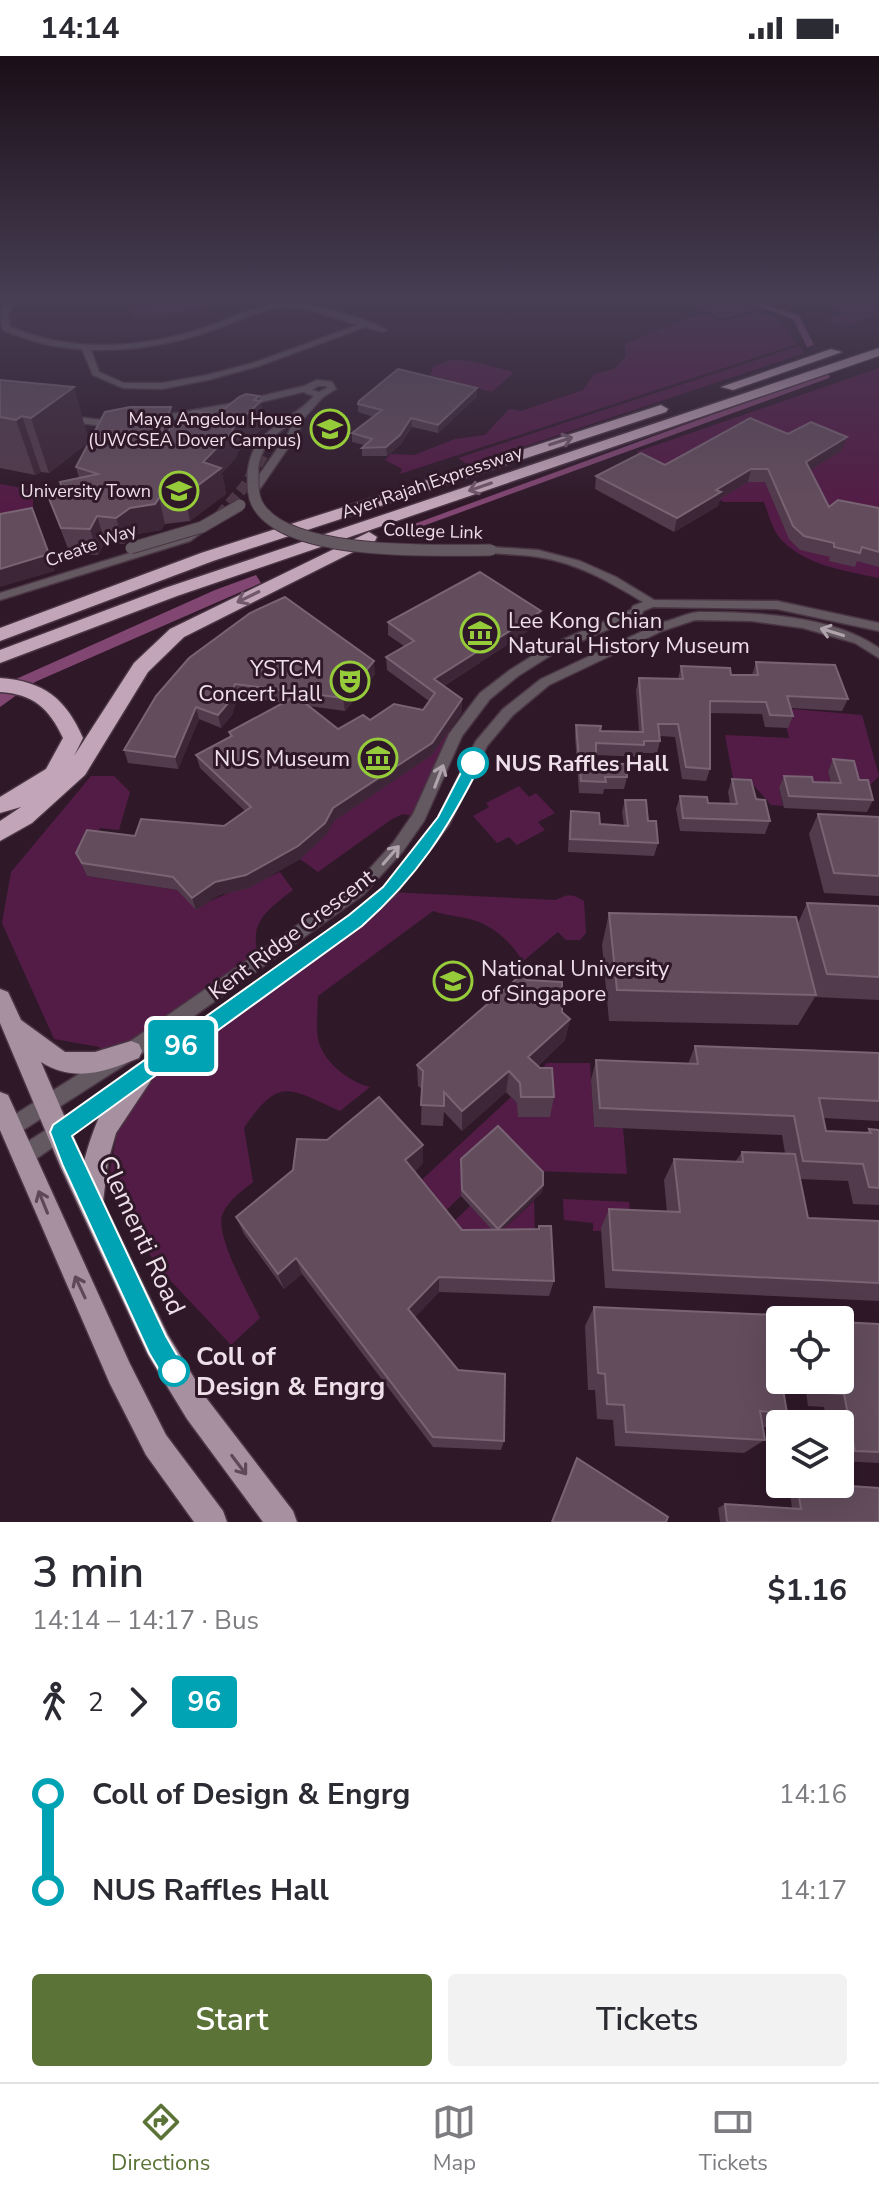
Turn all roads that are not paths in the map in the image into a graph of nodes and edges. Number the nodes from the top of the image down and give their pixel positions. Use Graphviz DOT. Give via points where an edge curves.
graph roads {
  1 [pos="93,369"];
  2 [pos="234,369"];
  3 [pos="783,369"];
  4 [pos="827,369"];
  5 [pos="715,391"];
  6 [pos="672,405"];
  7 [pos="302,415"];
  8 [pos="59,418"];
  9 [pos="139,423"];
  10 [pos="89,433"];
  11 [pos="263,455"];
  12 [pos="253,471"];
  13 [pos="253,491"];
  14 [pos="417,508"];
  15 [pos="199,531"];
  16 [pos="207,557"];
  17 [pos="219,577"];
  18 [pos="36,586"];
  19 [pos="625,587"];
  20 [pos="0,597"];
  21 [pos="657,604"];
  22 [pos="634,610"];
  23 [pos="0,621"];
  24 [pos="663,627"];
  25 [pos="876,627"];
  26 [pos="0,635"];
  27 [pos="859,640"];
  28 [pos="879,654"];
  29 [pos="0,657"];
  30 [pos="1,681"];
  31 [pos="0,805"];
  32 [pos="24,817"];
  33 [pos="0,832"];
  34 [pos="0,848"];
  35 [pos="359,890"];
  36 [pos="389,892"];
  37 [pos="316,922"];
  38 [pos="296,936"];
  39 [pos="329,940"];
  40 [pos="311,952"];
  41 [pos="0,999"];
  42 [pos="10,1021"];
  43 [pos="131,1051"];
  44 [pos="142,1074"];
  45 [pos="0,1103"];
  46 [pos="48,1104"];
  47 [pos="10,1128"];
  48 [pos="61,1132"];
  49 [pos="23,1156"];
  50 [pos="91,1201"];
  51 [pos="212,1522"];
  52 [pos="282,1522"];
  1 -- 2 [label="street" via="100,380 137,390"];
  3 -- 5 [label="highway"];
  4 -- 14 [label="highway, Ayer Rajah Expressway, one-way"];
  16 -- 6 [label="highway, Ayer Rajah Expressway, one-way"];
  7 -- 9 [label="street" via="320,395 307,388"];
  7 -- 11 [label="street"];
  7 -- 12 [label="street" via="263,440"];
  7 -- 13 [label="street"];
  8 -- 10 [label="street" via="124,426"];
  12 -- 13 [label="street, bridge"];
  12 -- 18 [label="street, Create Way, bridge" via="241,503 218,520 56,573"];
  13 -- 19 [label="street, College Link, bridge" via="262,512 307,537 380,548 540,553 594,568"];
  14 -- 17 [label="highway, Ayer Rajah Expressway"];
  14 -- 32 [label="highway, one-way" via="403,520 177,633 141,668 77,769"];
  15 -- 18 [label="street, Create Way"];
  16 -- 23 [label="highway"];
  16 -- 26 [label="highway, Ayer Rajah Expressway"];
  17 -- 29 [label="highway, Ayer Rajah Expressway"];
  17 -- 30 [label="highway"];
  18 -- 20 [label="street"];
  19 -- 21 [label="street, College Link"];
  19 -- 22 [label="street"];
  21 -- 22 [label="street, Kent Ridge Crescent"];
  21 -- 24 [label="street" via="675,615"];
  21 -- 25 [label="street, Kent Ridge Crescent" via="777,605"];
  22 -- 24 [label="street" via="644,624"];
  35 -- 22 [label="street, Kent Ridge Crescent, one-way" via="419,817 456,734 485,696 552,649"];
  27 -- 24 [label="street, Kent Ridge Crescent, one-way" via="804,624 751,617 694,616"];
  24 -- 36 [label="street, Kent Ridge Crescent" via="568,669 508,712 481,744 444,821"];
  25 -- 27 [label="street, Kent Ridge Crescent" via="859,633"];
  27 -- 28 [label="street, Kent Ridge Crescent"];
  30 -- 31 [label="highway" via="31,688 61,709 73,738 54,774"];
  32 -- 33 [label="highway"];
  32 -- 34 [label="highway"];
  35 -- 36 [label="street"];
  35 -- 37 [label="street, Kent Ridge Crescent"];
  36 -- 39 [label="street, Kent Ridge Crescent"];
  37 -- 38 [label="street, Kent Ridge Crescent"];
  37 -- 39 [label="street" via="319,934"];
  38 -- 40 [label="street" via="308,942"];
  38 -- 43 [label="street, Kent Ridge Crescent"];
  39 -- 40 [label="street, Kent Ridge Crescent"];
  40 -- 44 [label="street, Kent Ridge Crescent"];
  41 -- 42 [label="main road, Clementi Road"];
  42 -- 43 [label="main road" via="55,1060 73,1066 95,1065"];
  42 -- 46 [label="main road, Clementi Road"];
  43 -- 46 [label="street, Kent Ridge Crescent"];
  44 -- 48 [label="street, Kent Ridge Crescent"];
  44 -- 50 [label="main road" via="114,1110 99,1141"];
  45 -- 47 [label="main road"];
  46 -- 47 [label="street, Kent Ridge Crescent"];
  46 -- 48 [label="main road, Clementi Road"];
  47 -- 49 [label="main road"];
  48 -- 49 [label="street, Kent Ridge Crescent"];
  48 -- 50 [label="main road, Clementi Road"];
  51 -- 49 [label="main road, one-way" via="156,1445"];
  50 -- 52 [label="main road, Clementi Road, one-way" via="158,1345 197,1409"];
}
